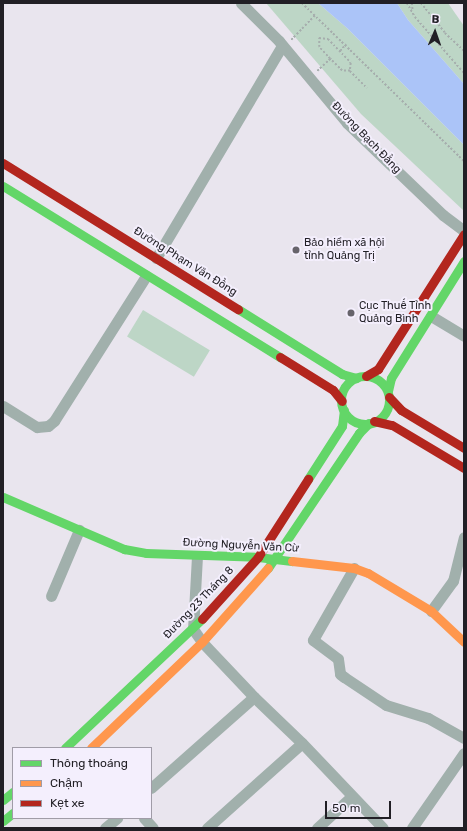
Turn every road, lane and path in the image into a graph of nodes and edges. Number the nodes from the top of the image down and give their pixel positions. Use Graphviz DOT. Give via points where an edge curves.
graph roads {
  1 [pos="241,3"];
  2 [pos="302,3"];
  3 [pos="407,3"];
  4 [pos="412,3"];
  5 [pos="421,3"];
  6 [pos="414,14"];
  7 [pos="315,15"];
  8 [pos="346,44"];
  9 [pos="282,46"];
  10 [pos="340,51"];
  11 [pos="464,51"];
  12 [pos="330,59"];
  13 [pos="350,71"];
  14 [pos="464,73"];
  15 [pos="309,77"];
  16 [pos="367,88"];
  17 [pos="464,161"];
  18 [pos="3,163"];
  19 [pos="3,186"];
  20 [pos="464,231"];
  21 [pos="464,234"];
  22 [pos="156,258"];
  23 [pos="464,261"];
  24 [pos="146,276"];
  25 [pos="431,316"];
  26 [pos="464,336"];
  27 [pos="366,376"];
  28 [pos="356,378"];
  29 [pos="388,394"];
  30 [pos="342,401"];
  31 [pos="3,406"];
  32 [pos="344,410"];
  33 [pos="372,422"];
  34 [pos="464,448"];
  35 [pos="464,468"];
  36 [pos="3,497"];
  37 [pos="79,530"];
  38 [pos="464,537"];
  39 [pos="197,556"];
  40 [pos="258,557"];
  41 [pos="275,559"];
  42 [pos="354,568"];
  43 [pos="51,596"];
  44 [pos="431,611"];
  45 [pos="193,629"];
  46 [pos="461,635"];
  47 [pos="202,642"];
  48 [pos="254,697"];
  49 [pos="464,738"];
  50 [pos="302,743"];
  51 [pos="66,747"];
  52 [pos="92,747"];
  53 [pos="464,753"];
  54 [pos="152,787"];
  55 [pos="12,793"];
  56 [pos="352,796"];
  57 [pos="3,800"];
  58 [pos="12,814"];
  59 [pos="116,819"];
  60 [pos="145,819"];
  61 [pos="3,822"];
  62 [pos="105,828"];
  63 [pos="153,828"];
  64 [pos="207,828"];
  65 [pos="317,828"];
  66 [pos="383,828"];
  67 [pos="412,828"];
  1 -- 9 [label="street, Đường Bạch Đằng"];
  2 -- 7 [label="path"];
  3 -- 6 [label="path"];
  4 -- 6 [label="path"];
  5 -- 11 [label="path" via="445,33"];
  6 -- 14 [label="path"];
  7 -- 8 [label="path"];
  7 -- 9 [label="path" via="295,38"];
  8 -- 10 [label="path"];
  8 -- 17 [label="path"];
  9 -- 15 [label="street, Đường Bạch Đằng"];
  9 -- 22 [label="street"];
  10 -- 12 [label="path" via="328,39 319,38 319,47"];
  10 -- 13 [label="path" via="351,63"];
  12 -- 13 [label="path" via="342,71"];
  12 -- 15 [label="path"];
  13 -- 16 [label="path"];
  15 -- 20 [label="street, Đường Bạch Đằng" via="348,123 443,215"];
  18 -- 22 [label="street, Đường Phạm Văn Đồng"];
  19 -- 24 [label="street"];
  21 -- 27 [label="street" via="378,369"];
  22 -- 24 [label="street"];
  22 -- 28 [label="street, Đường Phạm Văn Đồng" via="342,374"];
  23 -- 25 [label="street"];
  24 -- 30 [label="street" via="333,390"];
  24 -- 31 [label="street" via="54,421 48,426 37,426"];
  25 -- 26 [label="street"];
  25 -- 29 [label="street" via="388,383"];
  27 -- 28 [label="street"];
  27 -- 29 [label="street" via="379,380"];
  28 -- 30 [label="street" via="345,387"];
  29 -- 33 [label="street" via="388,408 384,415"];
  29 -- 34 [label="street" via="401,410"];
  30 -- 32 [label="street"];
  32 -- 33 [label="street" via="357,422"];
  32 -- 40 [label="street, Đường 23 Tháng 8" via="342,426"];
  33 -- 35 [label="street" via="392,425"];
  33 -- 41 [label="street" via="359,433"];
  36 -- 37 [label="street, Đường Nguyễn Văn Cừ"];
  37 -- 39 [label="street, Đường Nguyễn Văn Cừ" via="124,549"];
  37 -- 43 [label="street"];
  38 -- 44 [label="street" via="453,581"];
  39 -- 40 [label="street, Đường Nguyễn Văn Cừ"];
  39 -- 45 [label="street"];
  40 -- 41 [label="street, Đường Nguyễn Văn Cừ"];
  40 -- 45 [label="street, Đường 23 Tháng 8"];
  41 -- 42 [label="street, Đường Nguyễn Văn Cừ"];
  41 -- 47 [label="street"];
  42 -- 44 [label="street, Đường Nguyễn Văn Cừ" via="393,586"];
  42 -- 49 [label="street" via="313,640 338,659 340,674 386,705 428,718"];
  44 -- 46 [label="street, Đường Nguyễn Văn Cừ"];
  45 -- 47 [label="street"];
  45 -- 51 [label="street, Đường 23 Tháng 8"];
  47 -- 48 [label="street"];
  47 -- 52 [label="street"];
  48 -- 50 [label="street"];
  48 -- 54 [label="street"];
  50 -- 56 [label="street"];
  50 -- 64 [label="street"];
  53 -- 67 [label="street"];
  55 -- 57 [label="street"];
  56 -- 65 [label="street"];
  56 -- 66 [label="street"];
  58 -- 61 [label="street"];
  59 -- 62 [label="street"];
  60 -- 63 [label="street"];
}
